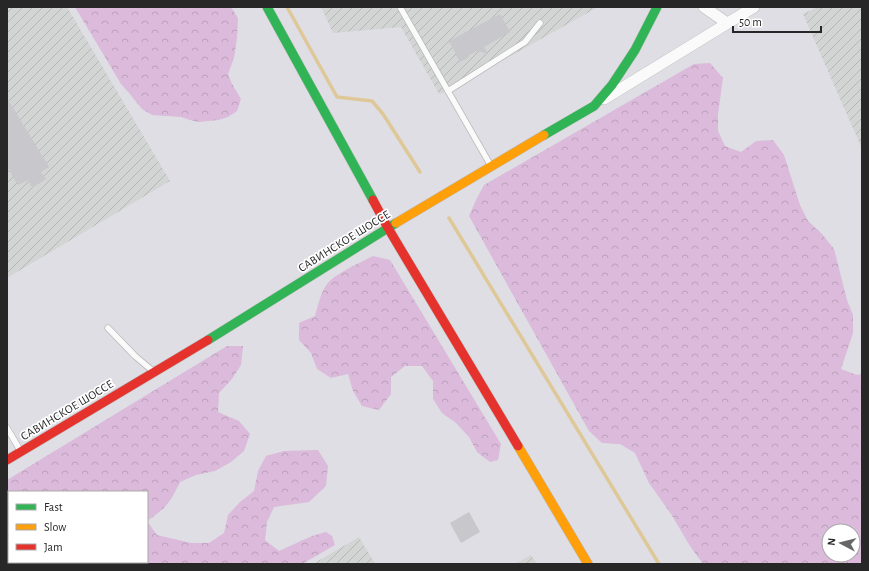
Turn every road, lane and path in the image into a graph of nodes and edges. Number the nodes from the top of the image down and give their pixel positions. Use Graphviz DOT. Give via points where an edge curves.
graph roads {
  1 [pos="267,7"];
  2 [pos="400,7"];
  3 [pos="657,7"];
  4 [pos="704,7"];
  5 [pos="754,7"];
  6 [pos="540,23"];
  7 [pos="727,23"];
  8 [pos="448,91"];
  9 [pos="594,106"];
  10 [pos="491,166"];
  11 [pos="388,228"];
  12 [pos="108,328"];
  13 [pos="154,373"];
  14 [pos="7,428"];
  15 [pos="21,451"];
  16 [pos="7,460"];
  17 [pos="588,564"];
  1 -- 11 [label="street"];
  2 -- 8 [label="lane"];
  3 -- 9 [label="street, САВИНСКОЕ ШОССЕ" via="635,50 612,85"];
  4 -- 7 [label="street"];
  5 -- 7 [label="street"];
  6 -- 8 [label="lane" via="525,42"];
  7 -- 9 [label="street"];
  8 -- 10 [label="lane"];
  9 -- 10 [label="street, САВИНСКОЕ ШОССЕ"];
  10 -- 11 [label="street, САВИНСКОЕ ШОССЕ"];
  11 -- 13 [label="street, САВИНСКОЕ ШОССЕ"];
  11 -- 17 [label="street"];
  12 -- 13 [label="lane"];
  13 -- 15 [label="street, САВИНСКОЕ ШОССЕ"];
  14 -- 15 [label="lane"];
  15 -- 16 [label="street, САВИНСКОЕ ШОССЕ"];
}
